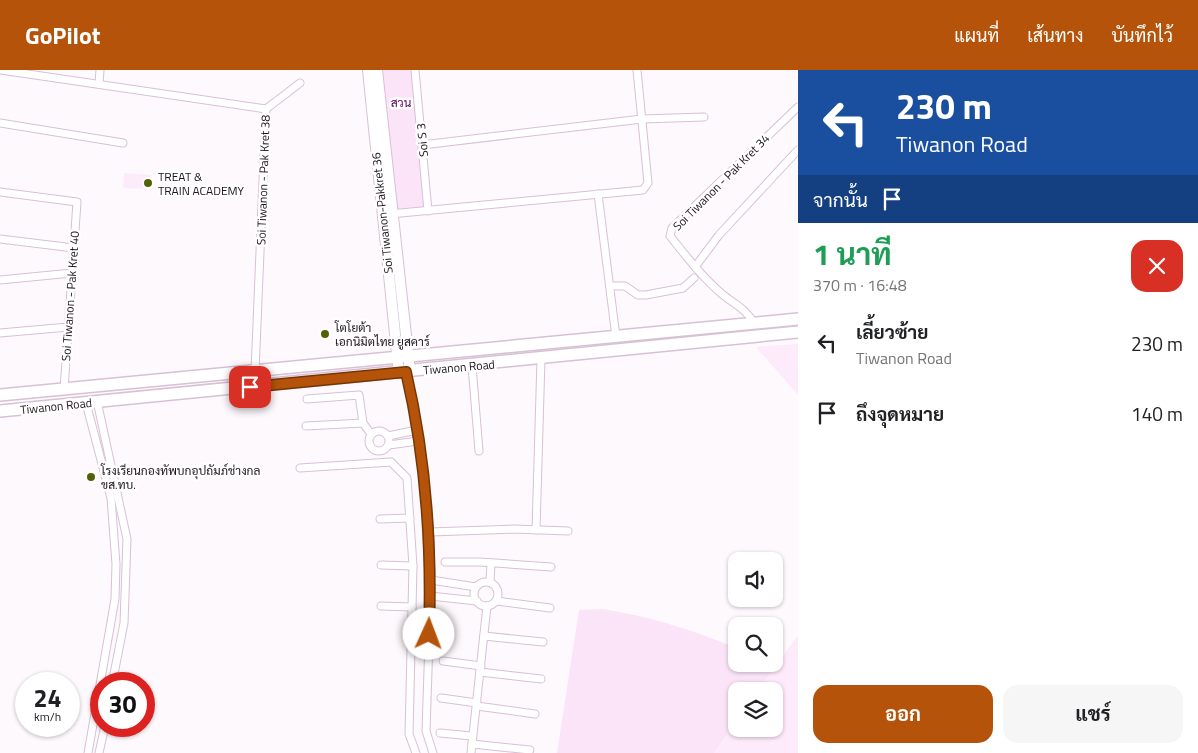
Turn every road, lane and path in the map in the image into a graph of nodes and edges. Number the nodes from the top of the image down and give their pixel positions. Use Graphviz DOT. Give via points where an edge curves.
graph roads {
  1 [pos="1,70"];
  2 [pos="100,70"];
  3 [pos="368,70"];
  4 [pos="377,70"];
  5 [pos="416,70"];
  6 [pos="637,70"];
  7 [pos="99,84"];
  8 [pos="300,84"];
  9 [pos="266,109"];
  10 [pos="797,110"];
  11 [pos="704,117"];
  12 [pos="642,119"];
  13 [pos="0,123"];
  14 [pos="123,143"];
  15 [pos="422,145"];
  16 [pos="798,150"];
  17 [pos="0,192"];
  18 [pos="598,194"];
  19 [pos="428,211"];
  20 [pos="387,214"];
  21 [pos="0,239"];
  22 [pos="74,248"];
  23 [pos="695,268"];
  24 [pos="72,273"];
  25 [pos="694,278"];
  26 [pos="0,280"];
  27 [pos="610,286"];
  28 [pos="798,319"];
  29 [pos="754,323"];
  30 [pos="68,327"];
  31 [pos="798,332"];
  32 [pos="0,333"];
  33 [pos="616,337"];
  34 [pos="403,356"];
  35 [pos="541,359"];
  36 [pos="472,366"];
  37 [pos="255,371"];
  38 [pos="405,372"];
  39 [pos="81,388"];
  40 [pos="64,390"];
  41 [pos="0,396"];
  42 [pos="308,399"];
  43 [pos="88,402"];
  44 [pos="0,411"];
  45 [pos="363,423"];
  46 [pos="306,426"];
  47 [pos="417,430"];
  48 [pos="371,434"];
  49 [pos="388,436"];
  50 [pos="418,441"];
  51 [pos="389,445"];
  52 [pos="381,451"];
  53 [pos="479,452"];
  54 [pos="391,462"];
  55 [pos="300,468"];
  56 [pos="410,518"];
  57 [pos="380,519"];
  58 [pos="536,530"];
  59 [pos="568,531"];
  60 [pos="430,532"];
  61 [pos="445,562"];
  62 [pos="491,563"];
  63 [pos="381,565"];
  64 [pos="413,566"];
  65 [pos="552,567"];
  66 [pos="431,580"];
  67 [pos="490,582"];
  68 [pos="476,587"];
  69 [pos="430,596"];
  70 [pos="477,601"];
  71 [pos="496,601"];
  72 [pos="381,606"];
  73 [pos="487,606"];
  74 [pos="412,607"];
  75 [pos="550,608"];
  76 [pos="484,636"];
  77 [pos="543,642"];
  78 [pos="442,661"];
  79 [pos="480,669"];
  80 [pos="114,672"];
  81 [pos="541,679"];
  82 [pos="441,698"];
  83 [pos="477,705"];
  84 [pos="535,714"];
  85 [pos="440,733"];
  86 [pos="102,737"];
  87 [pos="472,740"];
  88 [pos="530,750"];
  89 [pos="88,753"];
  90 [pos="100,753"];
  91 [pos="416,753"];
  92 [pos="433,753"];
  93 [pos="470,753"];
  1 -- 7 [label="street, Soi Tiwanon - Pak Kret 38"];
  2 -- 7 [label="street"];
  3 -- 20 [label="street, Soi Tiwanon-Pakkret 36"];
  4 -- 20 [label="street, Soi Tiwanon-Pakkret 36"];
  5 -- 15 [label="street, Soi S 3"];
  6 -- 12 [label="street"];
  7 -- 9 [label="street, Soi Tiwanon - Pak Kret 38"];
  8 -- 9 [label="street"];
  9 -- 37 [label="street, Soi Tiwanon - Pak Kret 38"];
  10 -- 23 [label="street, Soi Tiwanon - Pak Kret 34" via="672,228 670,236"];
  11 -- 12 [label="street"];
  12 -- 15 [label="street"];
  12 -- 18 [label="street" via="648,183 644,190"];
  13 -- 14 [label="street"];
  15 -- 19 [label="street, Soi S 3"];
  16 -- 23 [label="street" via="719,235"];
  17 -- 22 [label="street, Soi Tiwanon - Pak Kret 40" via="77,202"];
  18 -- 19 [label="street"];
  18 -- 27 [label="street"];
  19 -- 20 [label="street"];
  20 -- 34 [label="street, Soi Tiwanon-Pakkret 36"];
  21 -- 22 [label="street"];
  22 -- 24 [label="street, Soi Tiwanon - Pak Kret 40"];
  23 -- 29 [label="street, Soi Tiwanon - Pak Kret 34" via="722,295 748,312"];
  24 -- 26 [label="street"];
  24 -- 30 [label="street, Soi Tiwanon - Pak Kret 40"];
  25 -- 27 [label="street" via="683,288 646,295 638,295 625,286"];
  27 -- 33 [label="street"];
  28 -- 29 [label="main road, Tiwanon Road"];
  29 -- 33 [label="main road, Tiwanon Road"];
  30 -- 32 [label="street"];
  30 -- 40 [label="street, Soi Tiwanon - Pak Kret 40"];
  31 -- 35 [label="main road, Tiwanon Road"];
  33 -- 34 [label="main road, Tiwanon Road"];
  34 -- 37 [label="main road, Tiwanon Road"];
  34 -- 38 [label="street, Soi Tiwanon-Pakkret 36"];
  35 -- 36 [label="main road, Tiwanon Road"];
  35 -- 58 [label="street"];
  36 -- 38 [label="main road, Tiwanon Road"];
  36 -- 53 [label="street"];
  37 -- 39 [label="main road, Tiwanon Road"];
  38 -- 43 [label="main road, Tiwanon Road"];
  38 -- 47 [label="street"];
  39 -- 40 [label="main road, Tiwanon Road"];
  39 -- 43 [label="main road"];
  40 -- 41 [label="main road, Tiwanon Road"];
  42 -- 45 [label="street" via="359,395"];
  43 -- 44 [label="main road, Tiwanon Road"];
  43 -- 80 [label="street" via="127,539 124,623"];
  43 -- 89 [label="street" via="111,498 116,564 115,599"];
  45 -- 46 [label="street"];
  45 -- 48 [label="street"];
  47 -- 49 [label="street"];
  47 -- 50 [label="street"];
  48 -- 49 [label="street" via="380,430"];
  48 -- 52 [label="street" via="370,446"];
  49 -- 51 [label="street"];
  50 -- 51 [label="street"];
  50 -- 60 [label="street"];
  51 -- 52 [label="street"];
  52 -- 54 [label="street"];
  54 -- 55 [label="street"];
  54 -- 56 [label="street" via="407,478"];
  56 -- 57 [label="street"];
  56 -- 64 [label="street"];
  58 -- 59 [label="street"];
  58 -- 60 [label="street"];
  60 -- 66 [label="street"];
  61 -- 62 [label="street"];
  62 -- 65 [label="street"];
  62 -- 67 [label="street"];
  63 -- 64 [label="street"];
  64 -- 74 [label="street"];
  66 -- 68 [label="street"];
  66 -- 69 [label="street"];
  67 -- 68 [label="street" via="482,582"];
  67 -- 71 [label="street" via="498,590"];
  68 -- 70 [label="street"];
  69 -- 70 [label="street"];
  69 -- 92 [label="street" via="426,731"];
  70 -- 73 [label="street"];
  71 -- 73 [label="street"];
  71 -- 75 [label="street"];
  72 -- 74 [label="street"];
  73 -- 76 [label="street"];
  74 -- 91 [label="street" via="409,734"];
  76 -- 77 [label="street"];
  76 -- 79 [label="street"];
  78 -- 79 [label="street"];
  79 -- 81 [label="street"];
  79 -- 83 [label="street"];
  82 -- 83 [label="street"];
  83 -- 84 [label="street"];
  83 -- 87 [label="street"];
  85 -- 87 [label="street"];
  86 -- 90 [label="street"];
  87 -- 88 [label="street"];
  87 -- 93 [label="street"];
}
